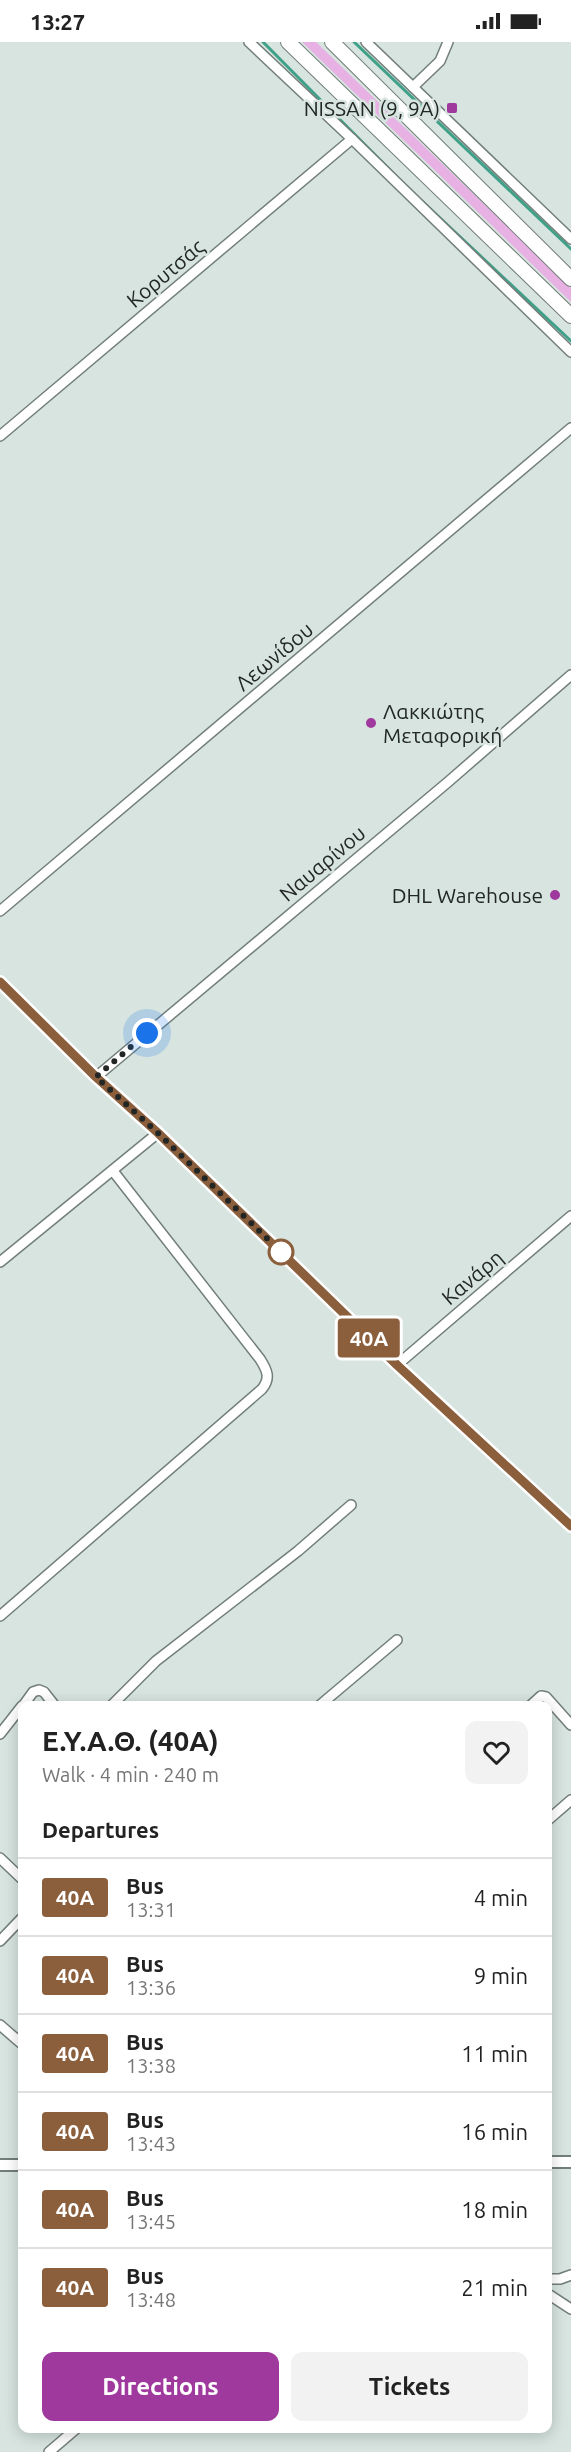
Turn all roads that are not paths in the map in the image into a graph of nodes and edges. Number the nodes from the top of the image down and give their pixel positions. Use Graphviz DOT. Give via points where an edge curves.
graph roads {
  1 [pos="249,42"];
  2 [pos="288,42"];
  3 [pos="332,42"];
  4 [pos="366,42"];
  5 [pos="448,42"];
  6 [pos="413,87"];
  7 [pos="352,139"];
  8 [pos="571,239"];
  9 [pos="571,279"];
  10 [pos="571,316"];
  11 [pos="571,352"];
  12 [pos="571,428"];
  13 [pos="0,436"];
  14 [pos="571,675"];
  15 [pos="0,911"];
  16 [pos="0,982"];
  17 [pos="96,1077"];
  18 [pos="158,1133"];
  19 [pos="113,1171"];
  20 [pos="571,1216"];
  21 [pos="0,1262"];
  22 [pos="397,1365"];
  23 [pos="351,1505"];
  24 [pos="571,1526"];
  25 [pos="0,1616"];
  26 [pos="397,1640"];
  27 [pos="27,1701"];
  28 [pos="51,1701"];
  29 [pos="116,1701"];
  30 [pos="325,1701"];
  31 [pos="536,1701"];
  32 [pos="550,1701"];
  33 [pos="552,1704"];
  34 [pos="18,1712"];
  35 [pos="571,1725"];
  36 [pos="0,1734"];
  37 [pos="571,1800"];
  38 [pos="552,1817"];
  39 [pos="0,1858"];
  40 [pos="18,1875"];
  41 [pos="18,1922"];
  42 [pos="0,1941"];
  43 [pos="0,2025"];
  44 [pos="18,2041"];
  45 [pos="552,2162"];
  46 [pos="571,2162"];
  47 [pos="0,2165"];
  48 [pos="18,2165"];
  49 [pos="571,2275"];
  50 [pos="552,2279"];
  51 [pos="552,2297"];
  52 [pos="571,2309"];
  53 [pos="71,2433"];
  54 [pos="49,2452"];
  1 -- 7 [label="street"];
  2 -- 10 [label="highway"];
  3 -- 9 [label="highway"];
  4 -- 6 [label="street"];
  5 -- 6 [label="street" via="440,61"];
  6 -- 8 [label="street"];
  7 -- 11 [label="street"];
  7 -- 13 [label="street, Κορυτσάς"];
  12 -- 15 [label="street, Λεωνίδου"];
  14 -- 17 [label="street, Ναυαρίνου"];
  16 -- 17 [label="street"];
  17 -- 18 [label="street"];
  18 -- 19 [label="street"];
  18 -- 22 [label="street"];
  19 -- 21 [label="street"];
  19 -- 25 [label="street" via="260,1359 268,1378 262,1389"];
  20 -- 22 [label="street, Κανάρη"];
  22 -- 24 [label="street"];
  23 -- 29 [label="street" via="156,1661"];
  26 -- 30 [label="street"];
  27 -- 28 [label="street" via="39,1690"];
  31 -- 32 [label="street" via="541,1696"];
  33 -- 35 [label="street"];
  34 -- 36 [label="street"];
  37 -- 38 [label="street"];
  39 -- 40 [label="street"];
  41 -- 42 [label="street"];
  43 -- 44 [label="street"];
  45 -- 46 [label="main road"];
  47 -- 48 [label="main road"];
  49 -- 50 [label="street"];
  51 -- 52 [label="street"];
  53 -- 54 [label="street"];
}
